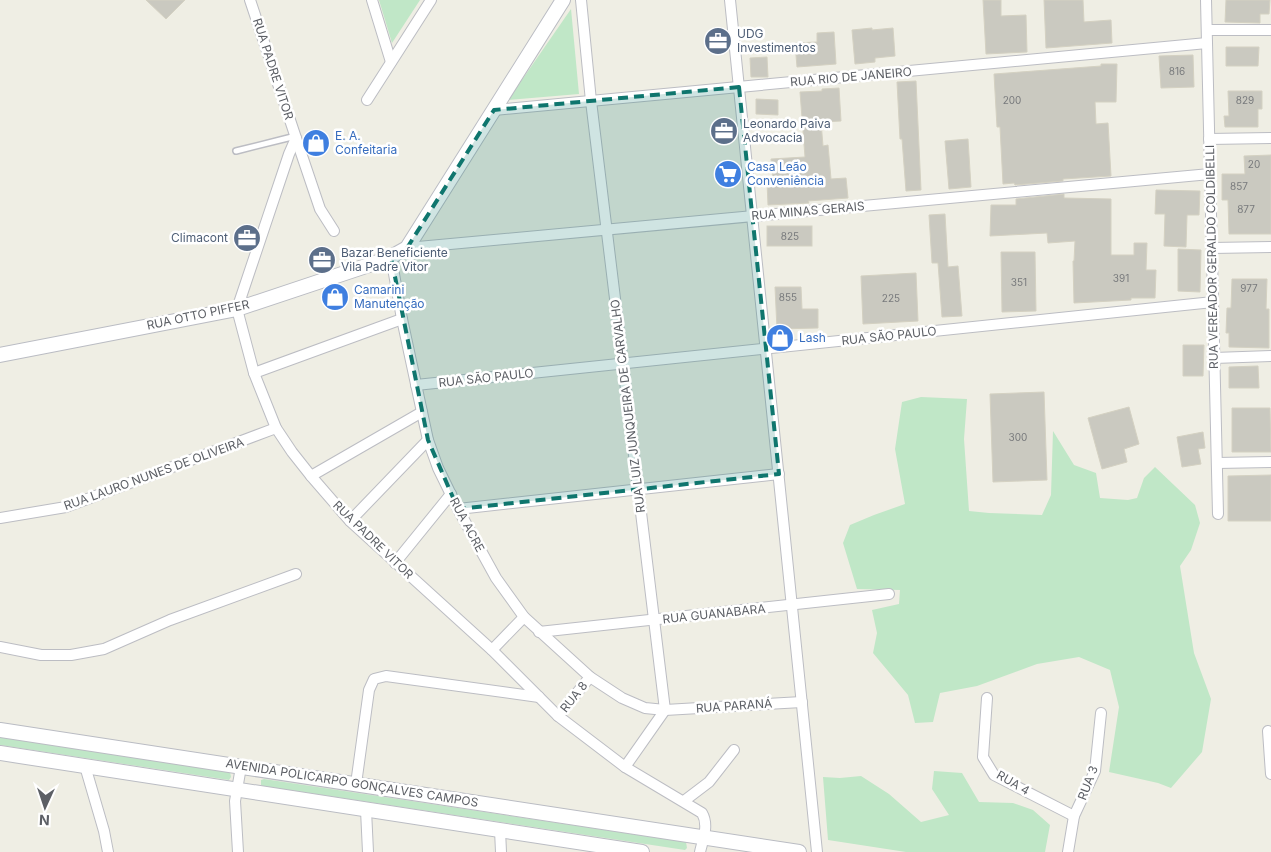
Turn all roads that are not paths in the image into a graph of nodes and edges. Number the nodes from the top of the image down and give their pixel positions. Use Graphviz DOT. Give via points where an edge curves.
graph roads {
  1 [pos="250,0"];
  2 [pos="372,0"];
  3 [pos="431,0"];
  4 [pos="563,0"];
  5 [pos="582,0"];
  6 [pos="730,0"];
  7 [pos="1206,0"];
  8 [pos="1207,30"];
  9 [pos="1271,30"];
  10 [pos="1207,43"];
  11 [pos="391,62"];
  12 [pos="739,87"];
  13 [pos="367,100"];
  14 [pos="591,101"];
  15 [pos="494,110"];
  16 [pos="296,137"];
  17 [pos="1271,138"];
  18 [pos="1209,139"];
  19 [pos="236,151"];
  20 [pos="1210,174"];
  21 [pos="752,216"];
  22 [pos="607,230"];
  23 [pos="334,231"];
  24 [pos="1271,247"];
  25 [pos="407,248"];
  26 [pos="1212,248"];
  27 [pos="391,257"];
  28 [pos="1213,302"];
  29 [pos="238,309"];
  30 [pos="402,319"];
  31 [pos="766,348"];
  32 [pos="0,355"];
  33 [pos="1271,356"];
  34 [pos="1214,358"];
  35 [pos="623,363"];
  36 [pos="254,373"];
  37 [pos="416,385"];
  38 [pos="422,412"];
  39 [pos="276,428"];
  40 [pos="428,440"];
  41 [pos="1271,462"];
  42 [pos="1217,463"];
  43 [pos="779,474"];
  44 [pos="310,476"];
  45 [pos="638,490"];
  46 [pos="451,494"];
  47 [pos="458,509"];
  48 [pos="1218,514"];
  49 [pos="0,518"];
  50 [pos="350,520"];
  51 [pos="395,563"];
  52 [pos="296,574"];
  53 [pos="889,594"];
  54 [pos="792,606"];
  55 [pos="524,617"];
  56 [pos="654,620"];
  57 [pos="539,632"];
  58 [pos="0,647"];
  59 [pos="492,650"];
  60 [pos="590,677"];
  61 [pos="539,697"];
  62 [pos="987,698"];
  63 [pos="802,702"];
  64 [pos="665,710"];
  65 [pos="1101,713"];
  66 [pos="558,716"];
  67 [pos="0,730"];
  68 [pos="1268,731"];
  69 [pos="734,750"];
  70 [pos="0,753"];
  71 [pos="85,766"];
  72 [pos="241,766"];
  73 [pos="625,767"];
  74 [pos="1271,774"];
  75 [pos="356,784"];
  76 [pos="237,790"];
  77 [pos="684,801"];
  78 [pos="366,810"];
  79 [pos="1074,816"];
  80 [pos="500,830"];
  81 [pos="703,837"];
  82 [pos="577,847"];
  83 [pos="108,852"];
  84 [pos="238,852"];
  85 [pos="368,852"];
  86 [pos="501,852"];
  87 [pos="642,852"];
  88 [pos="700,852"];
  89 [pos="799,852"];
  90 [pos="817,852"];
  91 [pos="1068,852"];
  1 -- 16 [label="street, RUA PADRE VITOR"];
  2 -- 11 [label="street"];
  3 -- 11 [label="street"];
  4 -- 15 [label="street"];
  5 -- 14 [label="street, RUA LUIZ JUNQUEIRA DE CARVALHO"];
  6 -- 12 [label="street"];
  7 -- 8 [label="street, RUA VEREADOR GERALDO COLDIBELLI"];
  8 -- 9 [label="street"];
  8 -- 10 [label="street, RUA VEREADOR GERALDO COLDIBELLI"];
  10 -- 12 [label="street, RUA RIO DE JANEIRO"];
  10 -- 18 [label="street, RUA VEREADOR GERALDO COLDIBELLI"];
  11 -- 13 [label="street"];
  12 -- 14 [label="street, RUA RIO DE JANEIRO"];
  12 -- 21 [label="street"];
  14 -- 15 [label="street, RUA RIO DE JANEIRO"];
  14 -- 22 [label="street, RUA LUIZ JUNQUEIRA DE CARVALHO"];
  15 -- 25 [label="street"];
  16 -- 19 [label="lane"];
  16 -- 23 [label="street, RUA PADRE VITOR" via="320,209"];
  16 -- 29 [label="street"];
  17 -- 18 [label="street"];
  18 -- 20 [label="street, RUA VEREADOR GERALDO COLDIBELLI"];
  20 -- 21 [label="street, RUA MINAS GERAIS"];
  20 -- 26 [label="street, RUA VEREADOR GERALDO COLDIBELLI"];
  21 -- 22 [label="street, RUA MINAS GERAIS"];
  21 -- 31 [label="street"];
  22 -- 25 [label="street, RUA MINAS GERAIS"];
  22 -- 35 [label="street, RUA LUIZ JUNQUEIRA DE CARVALHO"];
  24 -- 26 [label="street"];
  25 -- 27 [label="street, RUA OTTO PIFFER"];
  26 -- 28 [label="street, RUA VEREADOR GERALDO COLDIBELLI"];
  27 -- 29 [label="street, RUA OTTO PIFFER"];
  27 -- 30 [label="street, RUA ACRE"];
  28 -- 31 [label="street, RUA SÃO PAULO"];
  28 -- 34 [label="street, RUA VEREADOR GERALDO COLDIBELLI"];
  29 -- 32 [label="street, RUA OTTO PIFFER"];
  29 -- 36 [label="street, RUA PADRE VITOR"];
  30 -- 36 [label="street"];
  30 -- 37 [label="street, RUA ACRE"];
  31 -- 35 [label="street, RUA SÃO PAULO"];
  31 -- 43 [label="street"];
  33 -- 34 [label="street"];
  34 -- 42 [label="street, RUA VEREADOR GERALDO COLDIBELLI"];
  35 -- 37 [label="street, RUA SÃO PAULO"];
  35 -- 45 [label="street, RUA LUIZ JUNQUEIRA DE CARVALHO"];
  36 -- 39 [label="street, RUA PADRE VITOR"];
  37 -- 38 [label="street, RUA ACRE"];
  38 -- 40 [label="street, RUA ACRE"];
  38 -- 44 [label="street"];
  39 -- 44 [label="street, RUA PADRE VITOR"];
  39 -- 49 [label="street, RUA LAURO NUNES DE OLIVEIRA" via="66,508"];
  40 -- 46 [label="street, RUA ACRE"];
  40 -- 50 [label="street"];
  41 -- 42 [label="street"];
  42 -- 48 [label="street, RUA VEREADOR GERALDO COLDIBELLI"];
  43 -- 45 [label="street"];
  43 -- 54 [label="street"];
  44 -- 50 [label="street, RUA PADRE VITOR"];
  45 -- 47 [label="street"];
  45 -- 56 [label="street, RUA LUIZ JUNQUEIRA DE CARVALHO"];
  46 -- 47 [label="street, RUA ACRE"];
  46 -- 51 [label="street"];
  47 -- 55 [label="street, RUA ACRE" via="496,578"];
  50 -- 51 [label="street, RUA PADRE VITOR"];
  51 -- 59 [label="street, RUA PADRE VITOR"];
  52 -- 58 [label="street" via="170,620 104,649 70,655 41,655"];
  53 -- 54 [label="street, RUA GUANABARA"];
  54 -- 56 [label="street, RUA GUANABARA"];
  54 -- 63 [label="street"];
  55 -- 57 [label="street, RUA ACRE"];
  55 -- 59 [label="street"];
  56 -- 57 [label="street, RUA GUANABARA"];
  56 -- 64 [label="street, RUA LUIZ JUNQUEIRA DE CARVALHO"];
  57 -- 60 [label="street, RUA ACRE"];
  59 -- 61 [label="street, RUA PADRE VITOR"];
  60 -- 64 [label="street, RUA ACRE" via="622,698 645,708"];
  60 -- 66 [label="street, RUA 8"];
  61 -- 66 [label="street, RUA PADRE VITOR"];
  61 -- 75 [label="street" via="386,676 374,679 368,690"];
  62 -- 79 [label="street, RUA 4" via="983,757 994,775"];
  63 -- 64 [label="street, RUA PARANÁ"];
  63 -- 90 [label="street"];
  64 -- 73 [label="street"];
  65 -- 79 [label="street, RUA 3" via="1095,770"];
  66 -- 73 [label="street, RUA PADRE VITOR"];
  67 -- 72 [label="street, AVENIDA POLICARPO GONÇALVES CAMPOS"];
  68 -- 74 [label="street"];
  69 -- 77 [label="street" via="709,782"];
  70 -- 71 [label="street, AVENIDA POLICARPO GONÇALVES CAMPOS"];
  71 -- 76 [label="street, AVENIDA POLICARPO GONÇALVES CAMPOS"];
  71 -- 83 [label="street"];
  72 -- 75 [label="street, AVENIDA POLICARPO GONÇALVES CAMPOS"];
  72 -- 76 [label="street"];
  73 -- 77 [label="street, RUA PADRE VITOR"];
  75 -- 81 [label="street, AVENIDA POLICARPO GONÇALVES CAMPOS"];
  76 -- 78 [label="street, AVENIDA POLICARPO GONÇALVES CAMPOS"];
  76 -- 84 [label="street"];
  77 -- 81 [label="street, RUA PADRE VITOR" via="706,819"];
  78 -- 80 [label="street, AVENIDA POLICARPO GONÇALVES CAMPOS"];
  78 -- 85 [label="street"];
  79 -- 91 [label="street, RUA 3"];
  80 -- 82 [label="street, AVENIDA POLICARPO GONÇALVES CAMPOS"];
  80 -- 86 [label="street"];
  81 -- 88 [label="street"];
  81 -- 89 [label="street, AVENIDA POLICARPO GONÇALVES CAMPOS"];
  82 -- 87 [label="street, AVENIDA POLICARPO GONÇALVES CAMPOS"];
}
